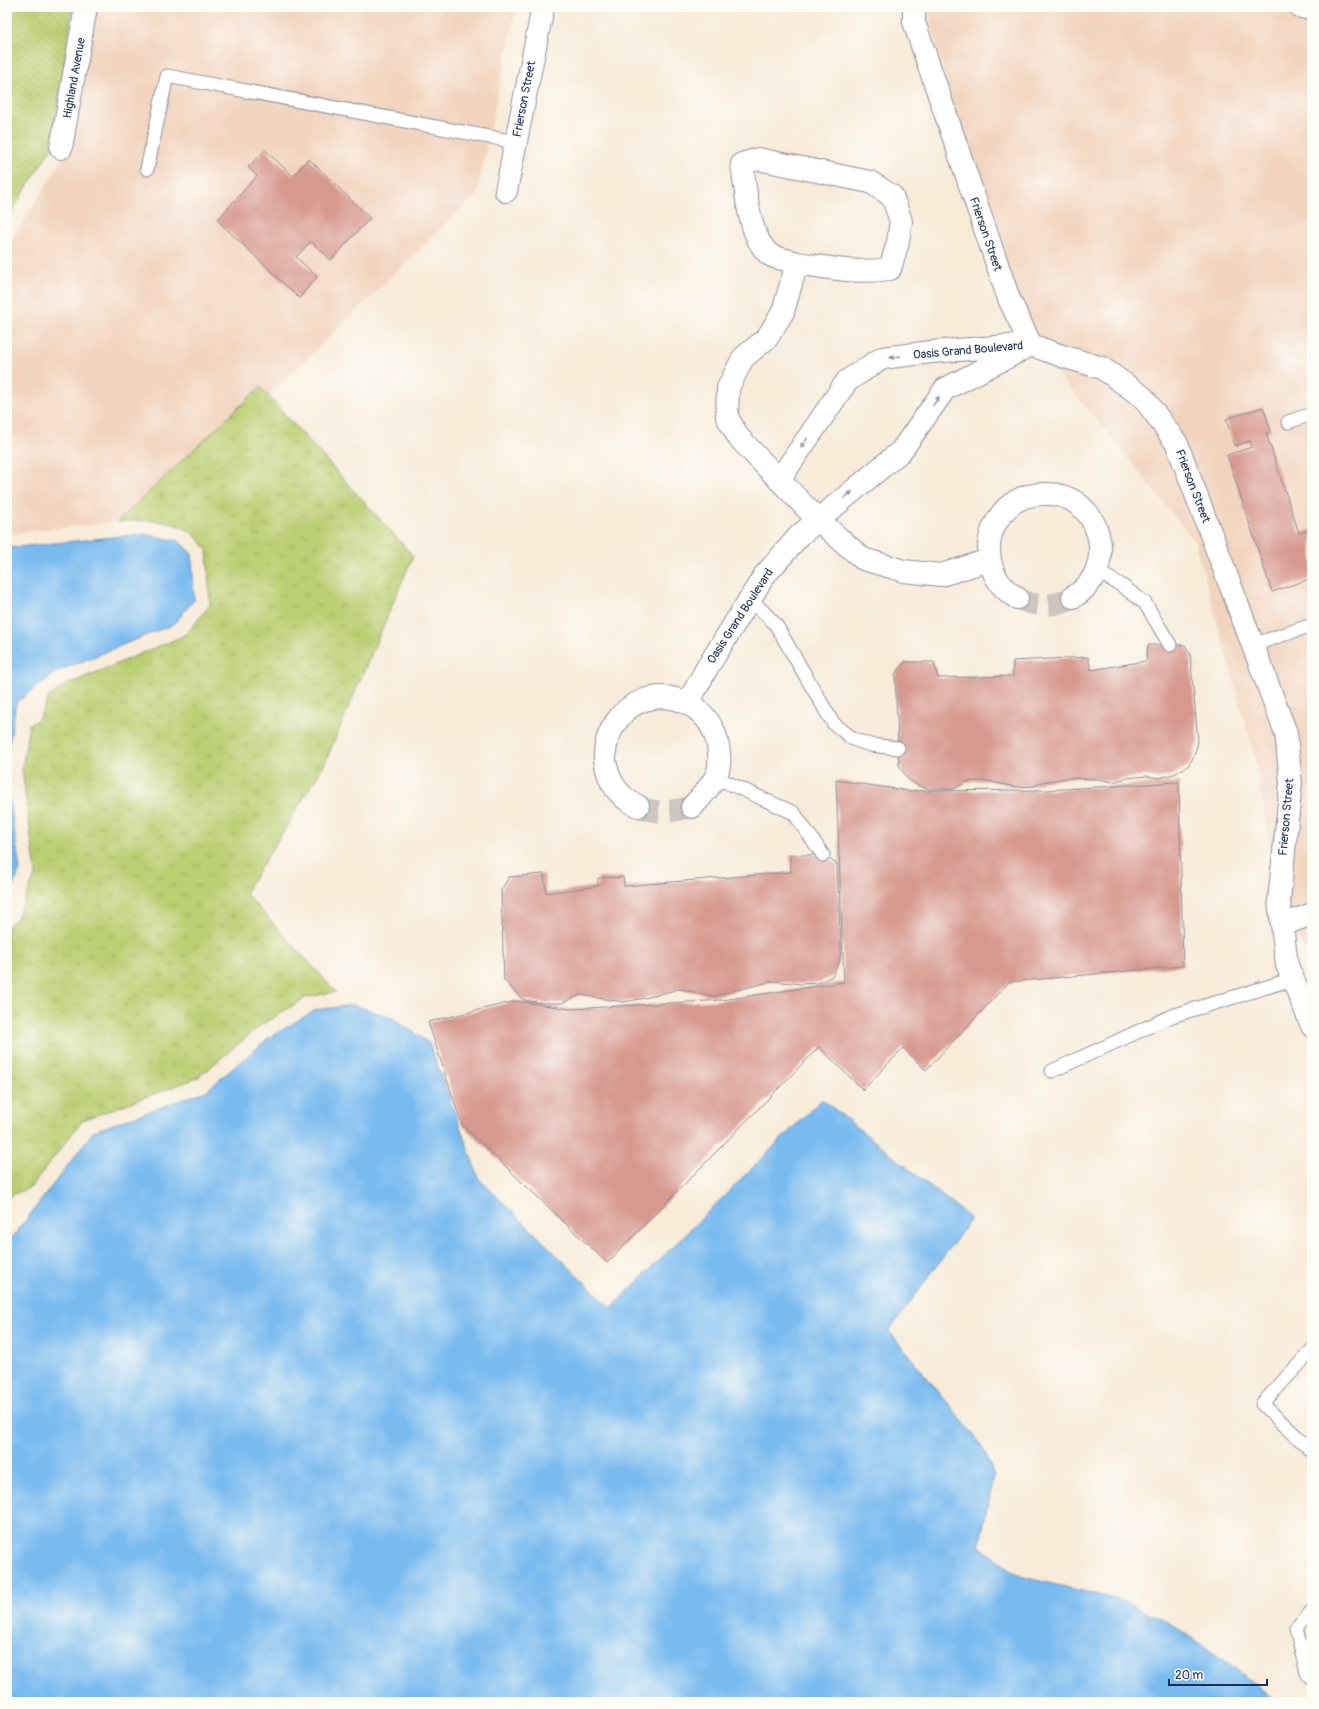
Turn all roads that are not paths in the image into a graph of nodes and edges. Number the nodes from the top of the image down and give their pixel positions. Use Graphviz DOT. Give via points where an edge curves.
graph roads {
  1 [pos="86,7"];
  2 [pos="543,7"];
  3 [pos="914,7"];
  4 [pos="1301,7"];
  5 [pos="1312,9"];
  6 [pos="516,142"];
  7 [pos="61,148"];
  8 [pos="148,169"];
  9 [pos="506,191"];
  10 [pos="797,263"];
  11 [pos="1031,345"];
  12 [pos="1312,414"];
  13 [pos="1288,422"];
  14 [pos="779,480"];
  15 [pos="818,520"];
  16 [pos="989,560"];
  17 [pos="1096,571"];
  18 [pos="1073,597"];
  19 [pos="750,598"];
  20 [pos="1017,598"];
  21 [pos="1312,625"];
  22 [pos="1170,645"];
  23 [pos="1253,645"];
  24 [pos="688,703"];
  25 [pos="898,748"];
  26 [pos="715,777"];
  27 [pos="638,806"];
  28 [pos="692,807"];
  29 [pos="823,855"];
  30 [pos="1312,914"];
  31 [pos="1282,925"];
  32 [pos="1293,979"];
  33 [pos="1312,1026"];
  34 [pos="1052,1071"];
  35 [pos="1312,1350"];
  36 [pos="1312,1451"];
  37 [pos="1312,1611"];
  38 [pos="1312,1679"];
  1 -- 7 [label="street, Highland Avenue"];
  2 -- 6 [label="street, Frierson Street"];
  3 -- 11 [label="street, Frierson Street" via="914,22 1009,300"];
  4 -- 5 [label="street"];
  6 -- 8 [label="lane" via="167,76"];
  6 -- 9 [label="street, Frierson Street"];
  10 -- 10 [label="street" via="838,270 869,272 890,269 901,221 892,196 870,182 758,158 742,164 750,219 761,244 771,256"];
  10 -- 14 [label="street" via="783,312 767,338 743,358 728,388 727,417 739,438"];
  11 -- 14 [label="street, Oasis Grand Boulevard, one-way" via="882,358 847,381"];
  15 -- 11 [label="street, Oasis Grand Boulevard, one-way" via="901,451 945,389"];
  11 -- 23 [label="street, Frierson Street" via="1102,368 1143,397 1177,444"];
  12 -- 13 [label="lane"];
  14 -- 15 [label="street"];
  15 -- 16 [label="street" via="863,559 904,571 941,575"];
  15 -- 19 [label="street, Oasis Grand Boulevard" via="764,576"];
  16 -- 17 [label="street" via="989,540 1000,515 1014,501 1033,494 1052,493 1065,496 1082,507 1094,522 1100,541 1100,560"];
  16 -- 20 [label="street" via="996,578"];
  17 -- 18 [label="street" via="1082,592"];
  17 -- 22 [label="lane" via="1145,603"];
  19 -- 24 [label="street, Oasis Grand Boulevard"];
  19 -- 25 [label="lane" via="776,625 833,723 853,739 870,745"];
  21 -- 23 [label="lane"];
  23 -- 31 [label="street, Frierson Street" via="1286,733 1291,783 1279,901"];
  24 -- 26 [label="street" via="707,718 716,736 720,756"];
  24 -- 27 [label="street" via="673,698 657,697 638,702 621,714 610,730 604,748 606,768 614,786 627,801"];
  26 -- 28 [label="street"];
  26 -- 29 [label="lane" via="794,812"];
  30 -- 31 [label="street"];
  31 -- 32 [label="street, Frierson Street" via="1287,965"];
  32 -- 33 [label="street, Frierson Street"];
  32 -- 34 [label="lane" via="1172,1016"];
  35 -- 36 [label="lane" via="1262,1404"];
  37 -- 38 [label="lane" via="1296,1628 1307,1673"];
}
